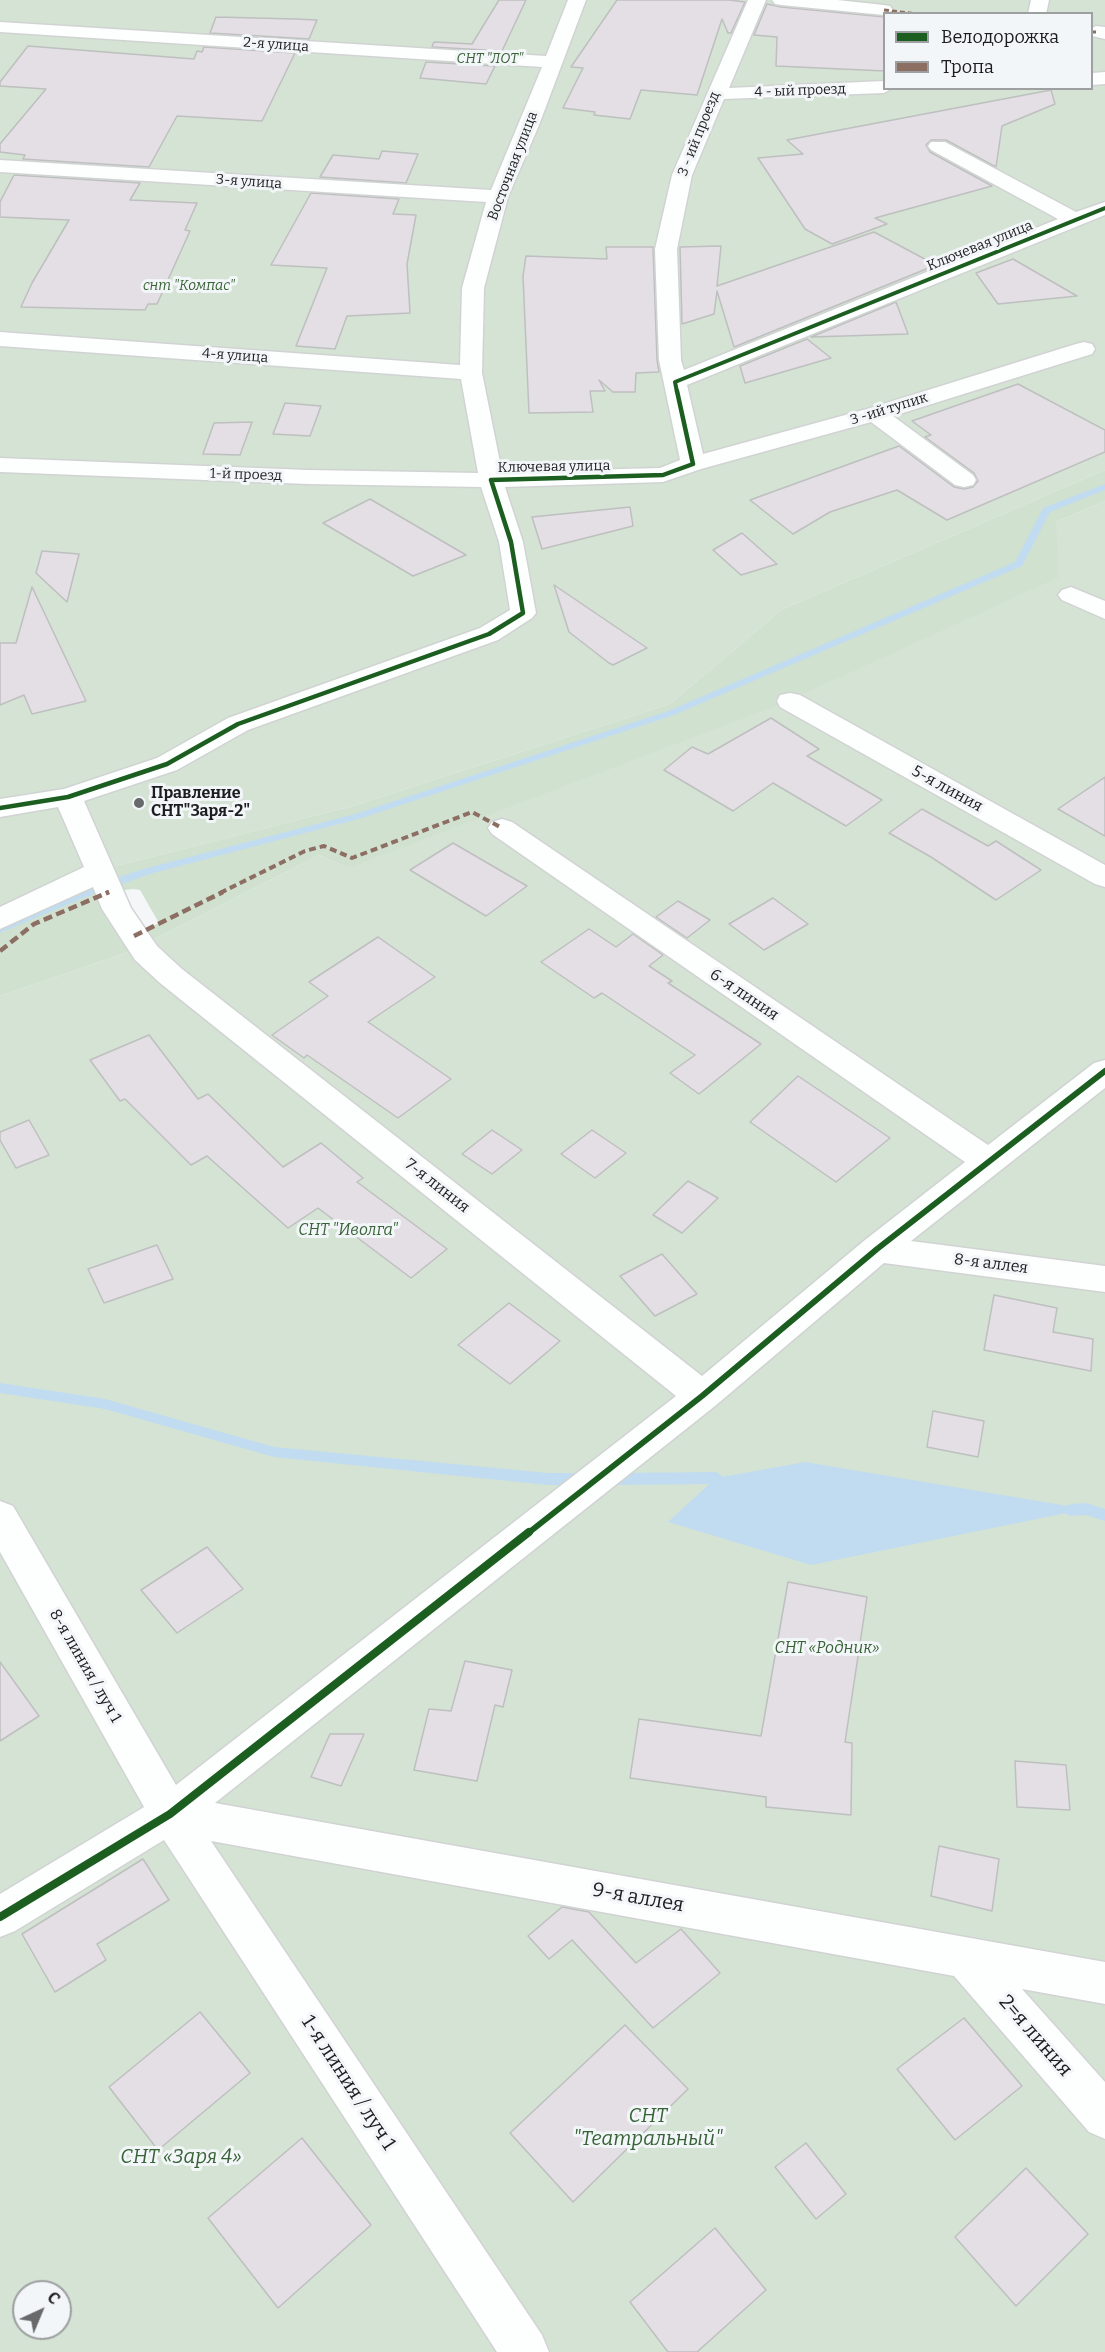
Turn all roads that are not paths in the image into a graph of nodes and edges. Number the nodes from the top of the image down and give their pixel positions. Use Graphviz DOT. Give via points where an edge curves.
graph roads {
  1 [pos="577,0"];
  2 [pos="757,0"];
  3 [pos="781,0"];
  4 [pos="808,1"];
  5 [pos="884,10"];
  6 [pos="0,27"];
  7 [pos="553,63"];
  8 [pos="883,87"];
  9 [pos="715,94"];
  10 [pos="938,146"];
  11 [pos="0,166"];
  12 [pos="498,197"];
  13 [pos="1105,208"];
  14 [pos="1074,220"];
  15 [pos="0,339"];
  16 [pos="1084,349"];
  17 [pos="471,373"];
  18 [pos="675,382"];
  19 [pos="875,414"];
  20 [pos="693,464"];
  21 [pos="0,465"];
  22 [pos="491,480"];
  23 [pos="964,480"];
  24 [pos="1071,595"];
  25 [pos="1105,611"];
  26 [pos="790,701"];
  27 [pos="68,797"];
  28 [pos="0,808"];
  29 [pos="502,828"];
  30 [pos="1105,877"];
  31 [pos="104,880"];
  32 [pos="0,919"];
  33 [pos="1105,1071"];
  34 [pos="987,1161"];
  35 [pos="877,1249"];
  36 [pos="1105,1279"];
  37 [pos="702,1396"];
  38 [pos="0,1517"];
  39 [pos="170,1814"];
  40 [pos="0,1917"];
  41 [pos="965,1957"];
  42 [pos="1105,1983"];
  43 [pos="1105,2116"];
  44 [pos="525,2352"];
  1 -- 7 [label="street, Восточная улица"];
  2 -- 9 [label="street, 3 - ий проезд"];
  3 -- 4 [label="street"];
  4 -- 5 [label="street"];
  6 -- 7 [label="street, 2-я улица"];
  7 -- 12 [label="street, Восточная улица"];
  8 -- 9 [label="street, 4 - ый проезд"];
  9 -- 18 [label="street, 3 - ий проезд" via="682,175 666,249 670,360"];
  10 -- 14 [label="street"];
  11 -- 12 [label="street, 3-я улица"];
  12 -- 17 [label="street, Восточная улица" via="473,288"];
  13 -- 14 [label="street, Ключевая улица"];
  14 -- 18 [label="street, Ключевая улица"];
  15 -- 17 [label="street, 4-я улица"];
  16 -- 19 [label="street, 3 -ий тупик"];
  17 -- 22 [label="street, Восточная улица"];
  18 -- 20 [label="street"];
  19 -- 20 [label="street, 3 -ий тупик"];
  19 -- 23 [label="street"];
  20 -- 22 [label="street, Ключевая улица" via="663,475"];
  21 -- 22 [label="street, 1-й проезд" via="320,478"];
  22 -- 27 [label="street, Ключевая улица" via="511,542 523,613 489,634 238,724 167,764"];
  24 -- 25 [label="street"];
  26 -- 30 [label="street, 5-я линия"];
  27 -- 28 [label="street, Ключевая улица"];
  27 -- 31 [label="street, 7-я линия"];
  29 -- 34 [label="street, 6-я линия"];
  31 -- 32 [label="street"];
  31 -- 37 [label="street, 7-я линия" via="117,909 146,953 171,976"];
  33 -- 34 [label="street"];
  34 -- 35 [label="street"];
  35 -- 36 [label="street, 8-я аллея"];
  35 -- 37 [label="street"];
  37 -- 39 [label="street"];
  38 -- 39 [label="street, 8-я линия / луч 1"];
  39 -- 40 [label="street"];
  39 -- 41 [label="street, 9-я аллея"];
  39 -- 44 [label="street, 1-я линия / луч 1"];
  41 -- 42 [label="street, 9-я аллея"];
  41 -- 43 [label="street, 2=я линия"];
}
